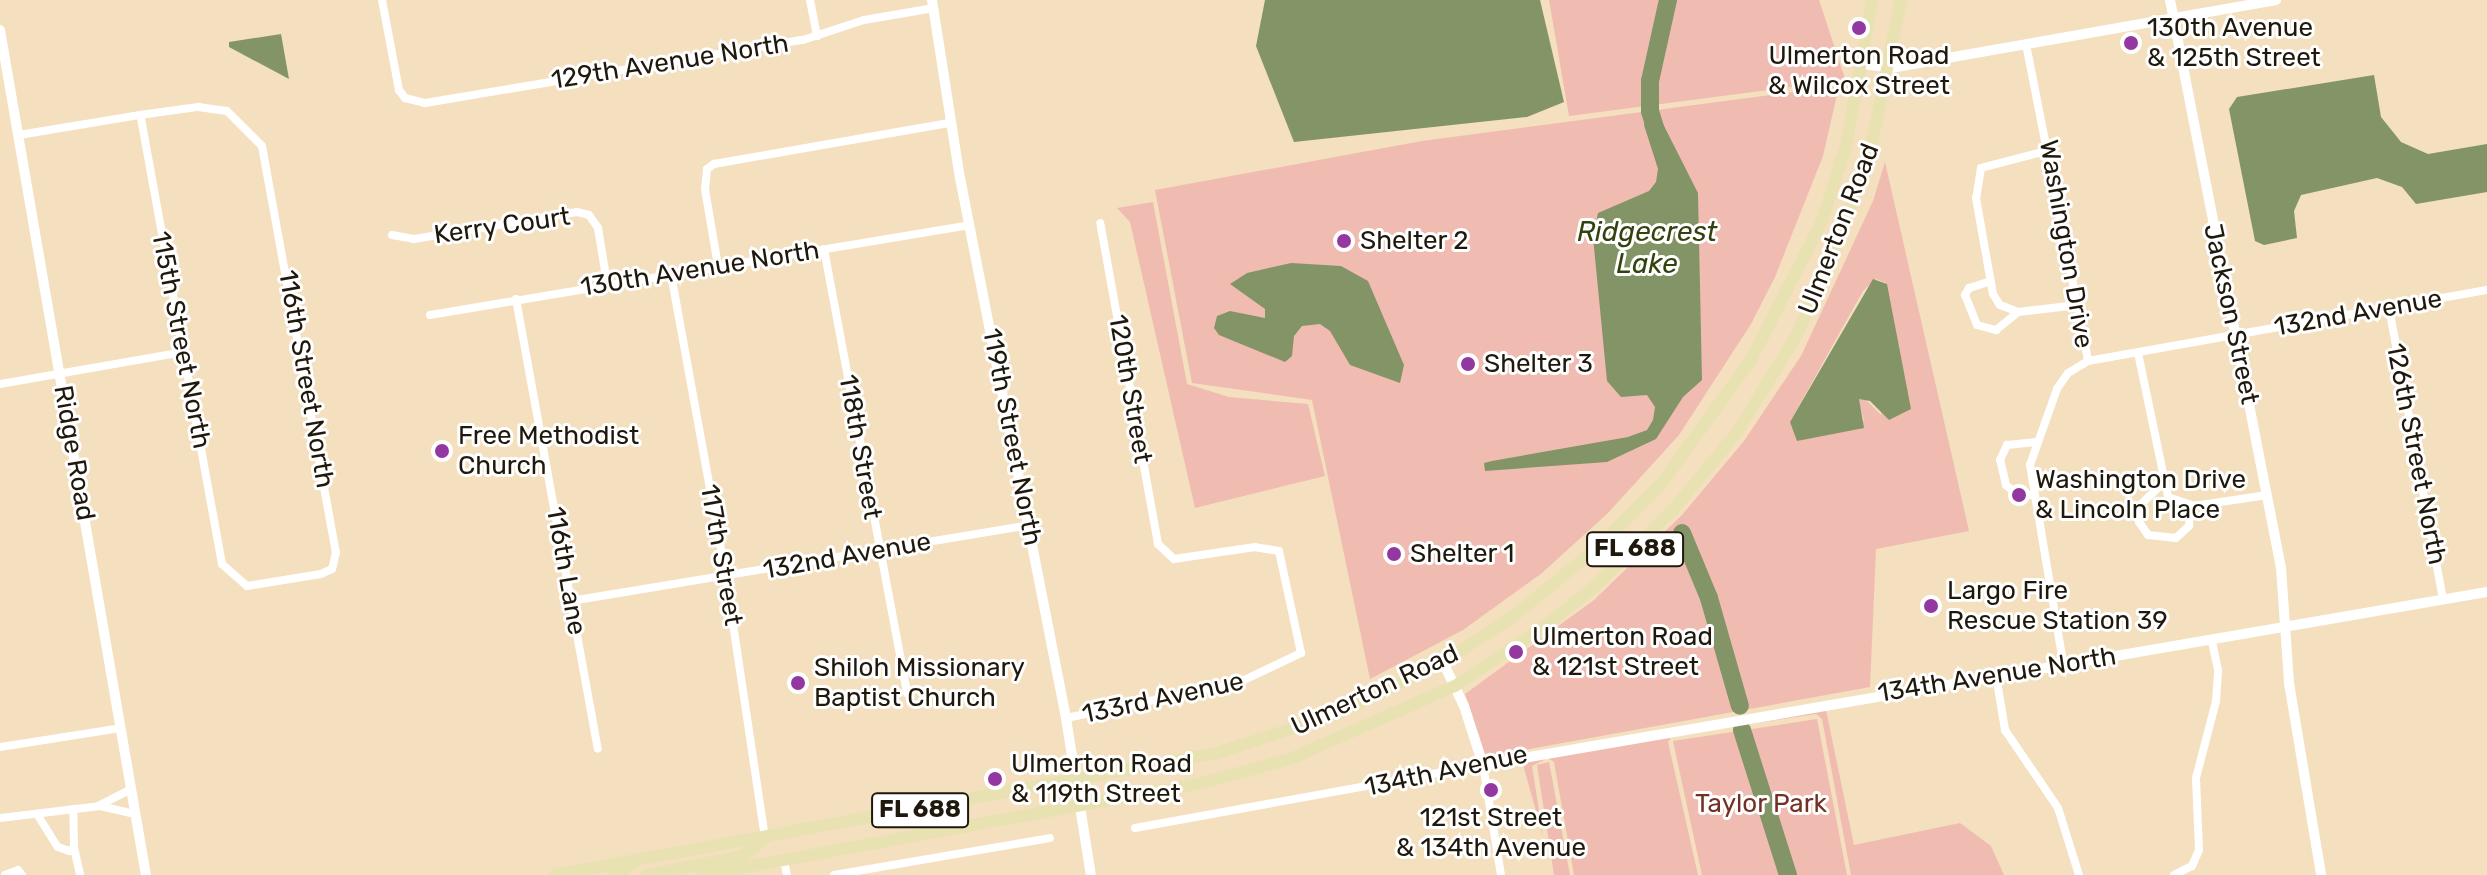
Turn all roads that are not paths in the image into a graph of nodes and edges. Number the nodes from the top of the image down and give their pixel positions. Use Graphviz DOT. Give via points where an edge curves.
graph roads {
  1 [pos="382,0"];
  2 [pos="810,0"];
  3 [pos="1872,0"];
  4 [pos="1901,0"];
  5 [pos="2170,0"];
  6 [pos="2276,0"];
  7 [pos="933,4"];
  8 [pos="2173,18"];
  9 [pos="0,30"];
  10 [pos="817,36"];
  11 [pos="2026,44"];
  12 [pos="1863,64"];
  13 [pos="1891,68"];
  14 [pos="140,115"];
  15 [pos="950,123"];
  16 [pos="19,135"];
  17 [pos="2050,150"];
  18 [pos="1100,223"];
  19 [pos="970,225"];
  20 [pos="392,235"];
  21 [pos="824,249"];
  22 [pos="718,266"];
  23 [pos="671,274"];
  24 [pos="1991,281"];
  25 [pos="607,283"];
  26 [pos="2487,290"];
  27 [pos="516,299"];
  28 [pos="2078,305"];
  29 [pos="2389,308"];
  30 [pos="2018,312"];
  31 [pos="430,315"];
  32 [pos="2236,334"];
  33 [pos="184,352"];
  34 [pos="2138,353"];
  35 [pos="2088,361"];
  36 [pos="60,373"];
  37 [pos="0,384"];
  38 [pos="2037,442"];
  39 [pos="2162,484"];
  40 [pos="2032,495"];
  41 [pos="2267,495"];
  42 [pos="2191,505"];
  43 [pos="1028,525"];
  44 [pos="879,551"];
  45 [pos="222,564"];
  46 [pos="726,577"];
  47 [pos="2487,592"];
  48 [pos="2443,600"];
  49 [pos="571,601"];
  50 [pos="2284,629"];
  51 [pos="2212,641"];
  52 [pos="1301,653"];
  53 [pos="1443,662"];
  54 [pos="2063,663"];
  55 [pos="1996,675"];
  56 [pos="1455,686"];
  57 [pos="907,693"];
  58 [pos="1758,715"];
  59 [pos="1066,718"];
  60 [pos="121,728"];
  61 [pos="0,747"];
  62 [pos="598,749"];
  63 [pos="1483,765"];
  64 [pos="1075,783"];
  65 [pos="131,789"];
  66 [pos="100,806"];
  67 [pos="1079,806"];
  68 [pos="73,809"];
  69 [pos="37,814"];
  70 [pos="135,814"];
  71 [pos="0,818"];
  72 [pos="1135,828"];
  73 [pos="765,838"];
  74 [pos="1050,838"];
  75 [pos="74,848"];
  76 [pos="640,860"];
  77 [pos="784,860"];
  78 [pos="5,875"];
  79 [pos="22,875"];
  80 [pos="80,875"];
  81 [pos="146,875"];
  82 [pos="555,875"];
  83 [pos="615,875"];
  84 [pos="647,875"];
  85 [pos="702,875"];
  86 [pos="787,875"];
  87 [pos="834,875"];
  88 [pos="1091,875"];
  89 [pos="1501,875"];
  90 [pos="2079,875"];
  91 [pos="2174,875"];
  92 [pos="2321,875"];
  1 -- 10 [label="street, 129th Avenue North" via="405,98 425,103"];
  2 -- 10 [label="street"];
  3 -- 12 [label="main road, Ulmerton Road / FL 688"];
  4 -- 13 [label="main road, Ulmerton Road / FL 688"];
  5 -- 8 [label="street, Jackson Street"];
  6 -- 8 [label="street"];
  7 -- 10 [label="street, 129th Avenue North"];
  7 -- 15 [label="street, 119th Street North"];
  8 -- 11 [label="street"];
  8 -- 32 [label="street, Jackson Street"];
  9 -- 16 [label="street, Ridge Road"];
  11 -- 13 [label="street"];
  11 -- 17 [label="street, Washington Drive"];
  12 -- 13 [label="street"];
  12 -- 53 [label="main road, Ulmerton Road / FL 688" via="1846,146 1822,221 1792,289 1712,418 1662,483 1596,549 1549,591"];
  13 -- 56 [label="main road, Ulmerton Road / FL 688" via="1867,167 1827,272 1797,335 1737,432 1673,510 1592,589"];
  14 -- 16 [label="street, 116th Street North"];
  14 -- 33 [label="street, 115th Street North"];
  14 -- 45 [label="street, 116th Street North" via="198,107 227,111 262,146 272,188 336,552 332,569 247,586"];
  15 -- 19 [label="street, 119th Street North"];
  15 -- 22 [label="street" via="725,160 707,169 705,189"];
  16 -- 36 [label="street, Ridge Road"];
  17 -- 24 [label="street" via="1992,161 1978,175 1974,186"];
  17 -- 28 [label="street, Washington Drive"];
  18 -- 52 [label="street, 120th Street" via="1158,544 1164,553 1186,560 1255,547 1279,551"];
  19 -- 21 [label="street, 130th Avenue North"];
  19 -- 43 [label="street, 119th Street North"];
  20 -- 25 [label="street, Kerry Court" via="414,239 577,212 589,215 598,228"];
  21 -- 22 [label="street, 130th Avenue North"];
  21 -- 44 [label="street, 118th Street"];
  22 -- 23 [label="street, 130th Avenue North"];
  23 -- 25 [label="street, 130th Avenue North"];
  23 -- 46 [label="street, 117th Street"];
  24 -- 30 [label="street" via="2000,305"];
  24 -- 30 [label="street" via="1969,288 1965,295 1977,325 1996,330"];
  25 -- 27 [label="street, 130th Avenue North"];
  26 -- 29 [label="street, 132nd Avenue"];
  27 -- 31 [label="street, 130th Avenue North"];
  27 -- 49 [label="street, 116th Lane"];
  28 -- 30 [label="street"];
  28 -- 35 [label="street, Washington Drive"];
  29 -- 32 [label="street, 132nd Avenue"];
  29 -- 48 [label="street, 126th Street North"];
  32 -- 34 [label="street, 132nd Avenue"];
  32 -- 41 [label="street, Jackson Street"];
  33 -- 36 [label="street"];
  33 -- 45 [label="street, 115th Street North"];
  34 -- 35 [label="street, 132nd Avenue"];
  34 -- 39 [label="street"];
  35 -- 38 [label="street, Washington Drive" via="2068,373 2057,389"];
  36 -- 37 [label="street"];
  36 -- 60 [label="street, Ridge Road"];
  38 -- 40 [label="street, Washington Drive" via="2030,465"];
  38 -- 40 [label="street" via="2007,445 2000,460 2006,485 2017,494"];
  39 -- 42 [label="street" via="2176,504"];
  39 -- 42 [label="street" via="2138,507 2139,522 2148,535 2167,541 2184,534"];
  40 -- 54 [label="street, Washington Drive"];
  41 -- 42 [label="street"];
  41 -- 50 [label="street, Jackson Street" via="2281,568"];
  43 -- 44 [label="street, 132nd Avenue"];
  43 -- 59 [label="street, 119th Street North"];
  44 -- 46 [label="street, 132nd Avenue"];
  44 -- 57 [label="street, 118th Street"];
  46 -- 49 [label="street, 132nd Avenue"];
  46 -- 73 [label="street, 117th Street"];
  47 -- 48 [label="street"];
  48 -- 50 [label="street"];
  49 -- 62 [label="street, 116th Lane"];
  50 -- 51 [label="street, 134th Avenue North"];
  50 -- 92 [label="street, Jackson Street"];
  51 -- 54 [label="street, 134th Avenue North"];
  51 -- 91 [label="street" via="2216,701 2196,778 2199,850 2192,866"];
  52 -- 59 [label="street, 133rd Avenue" via="1238,683"];
  53 -- 56 [label="street"];
  53 -- 64 [label="main road, Ulmerton Road / FL 688" via="1335,715 1271,738"];
  54 -- 55 [label="street, 134th Avenue North"];
  55 -- 58 [label="street, 134th Avenue North"];
  55 -- 90 [label="street" via="2005,730 2058,808"];
  56 -- 63 [label="street"];
  56 -- 67 [label="main road, Ulmerton Road / FL 688" via="1290,759 1202,783"];
  58 -- 63 [label="street, 134th Avenue"];
  59 -- 64 [label="street, 119th Street North"];
  60 -- 61 [label="street"];
  60 -- 65 [label="street, Ridge Road"];
  63 -- 72 [label="street, 134th Avenue"];
  63 -- 89 [label="street"];
  64 -- 67 [label="street, 119th Street North"];
  64 -- 73 [label="main road, Ulmerton Road / FL 688"];
  65 -- 66 [label="street"];
  65 -- 70 [label="street, Ridge Road"];
  66 -- 68 [label="street"];
  66 -- 70 [label="street"];
  67 -- 77 [label="main road, Ulmerton Road / FL 688"];
  67 -- 88 [label="street, 119th Street North"];
  68 -- 69 [label="street"];
  68 -- 75 [label="street"];
  69 -- 71 [label="street"];
  69 -- 75 [label="street" via="63,852"];
  70 -- 81 [label="street, Ridge Road"];
  73 -- 76 [label="main road, Ulmerton Road / FL 688"];
  73 -- 84 [label="main road" via="743,856"];
  74 -- 87 [label="street"];
  75 -- 80 [label="street"];
  76 -- 82 [label="main road, Ulmerton Road / FL 688"];
  76 -- 83 [label="main road"];
  77 -- 85 [label="main road, Ulmerton Road / FL 688"];
  77 -- 86 [label="street"];
  78 -- 79 [label="street" via="18,870"];
}
